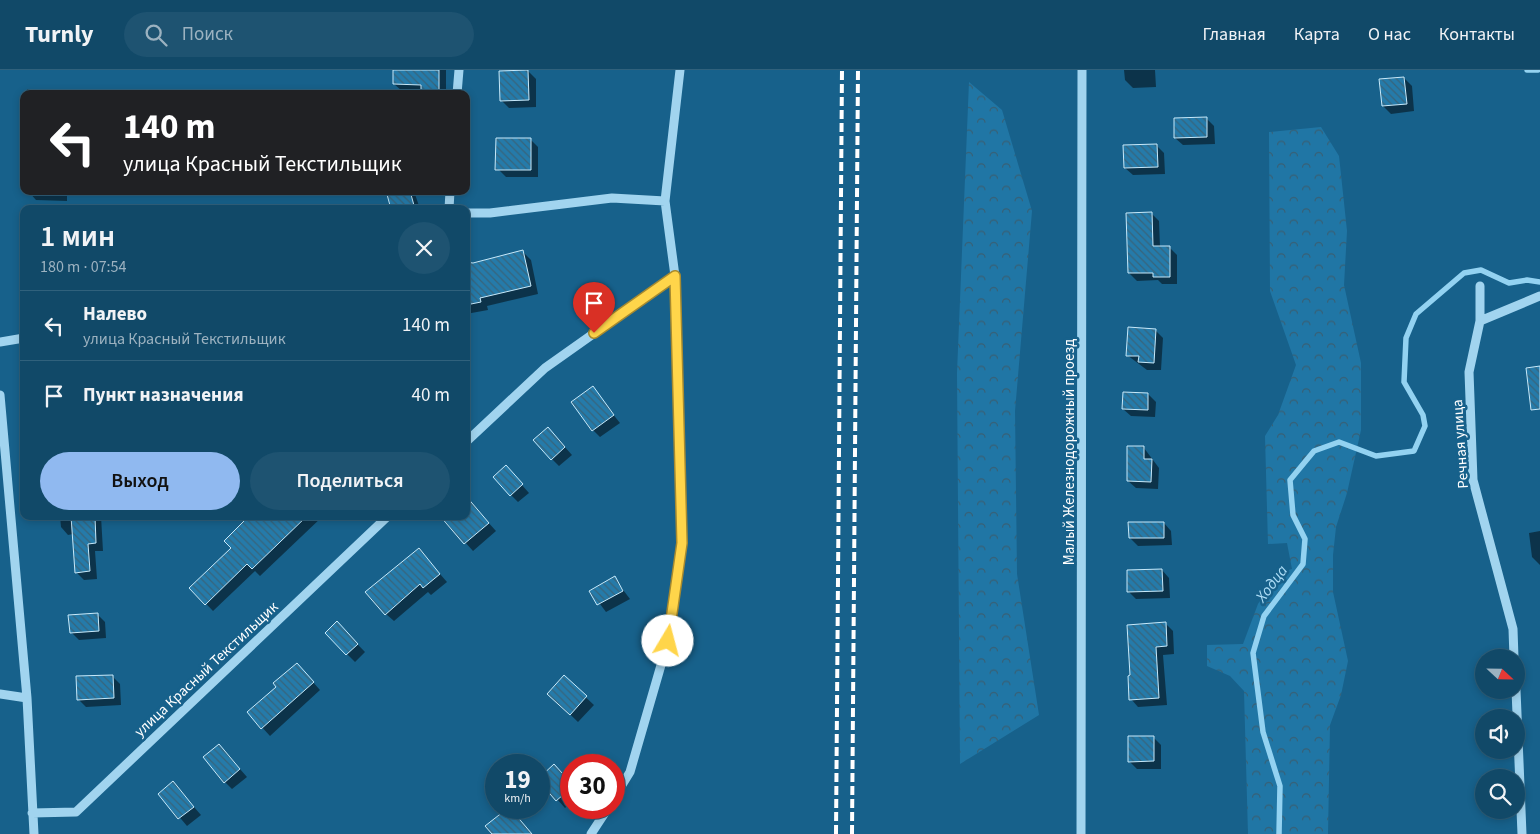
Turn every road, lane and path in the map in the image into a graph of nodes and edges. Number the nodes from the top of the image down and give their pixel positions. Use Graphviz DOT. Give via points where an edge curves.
graph roads {
  1 [pos="459,70"];
  2 [pos="680,70"];
  3 [pos="1082,70"];
  4 [pos="457,90"];
  5 [pos="665,201"];
  6 [pos="470,213"];
  7 [pos="675,276"];
  8 [pos="1480,286"];
  9 [pos="1540,296"];
  10 [pos="1480,321"];
  11 [pos="20,339"];
  12 [pos="0,342"];
  13 [pos="0,395"];
  14 [pos="470,438"];
  15 [pos="384,520"];
  16 [pos="1514,649"];
  17 [pos="0,694"];
  18 [pos="26,698"];
  19 [pos="1516,699"];
  20 [pos="625,780"];
  21 [pos="32,813"];
  22 [pos="601,819"];
  23 [pos="34,834"];
  24 [pos="591,834"];
  25 [pos="1081,834"];
  26 [pos="1522,834"];
  1 -- 4 [label="street"];
  2 -- 5 [label="street"];
  3 -- 25 [label="street, Малый Железнодорожный проезд"];
  5 -- 6 [label="street" via="612,198"];
  5 -- 7 [label="street"];
  7 -- 14 [label="street" via="544,368"];
  7 -- 20 [label="street" via="682,543 668,641"];
  8 -- 10 [label="street, Речная улица"];
  9 -- 10 [label="street"];
  10 -- 16 [label="street, Речная улица" via="1469,372 1473,480 1513,629"];
  11 -- 12 [label="street"];
  13 -- 18 [label="street"];
  15 -- 21 [label="street, улица Красный Текстильщик" via="76,812"];
  17 -- 18 [label="street"];
  18 -- 21 [label="street"];
  19 -- 26 [label="street"];
  21 -- 23 [label="street"];
  22 -- 24 [label="street"];
}
